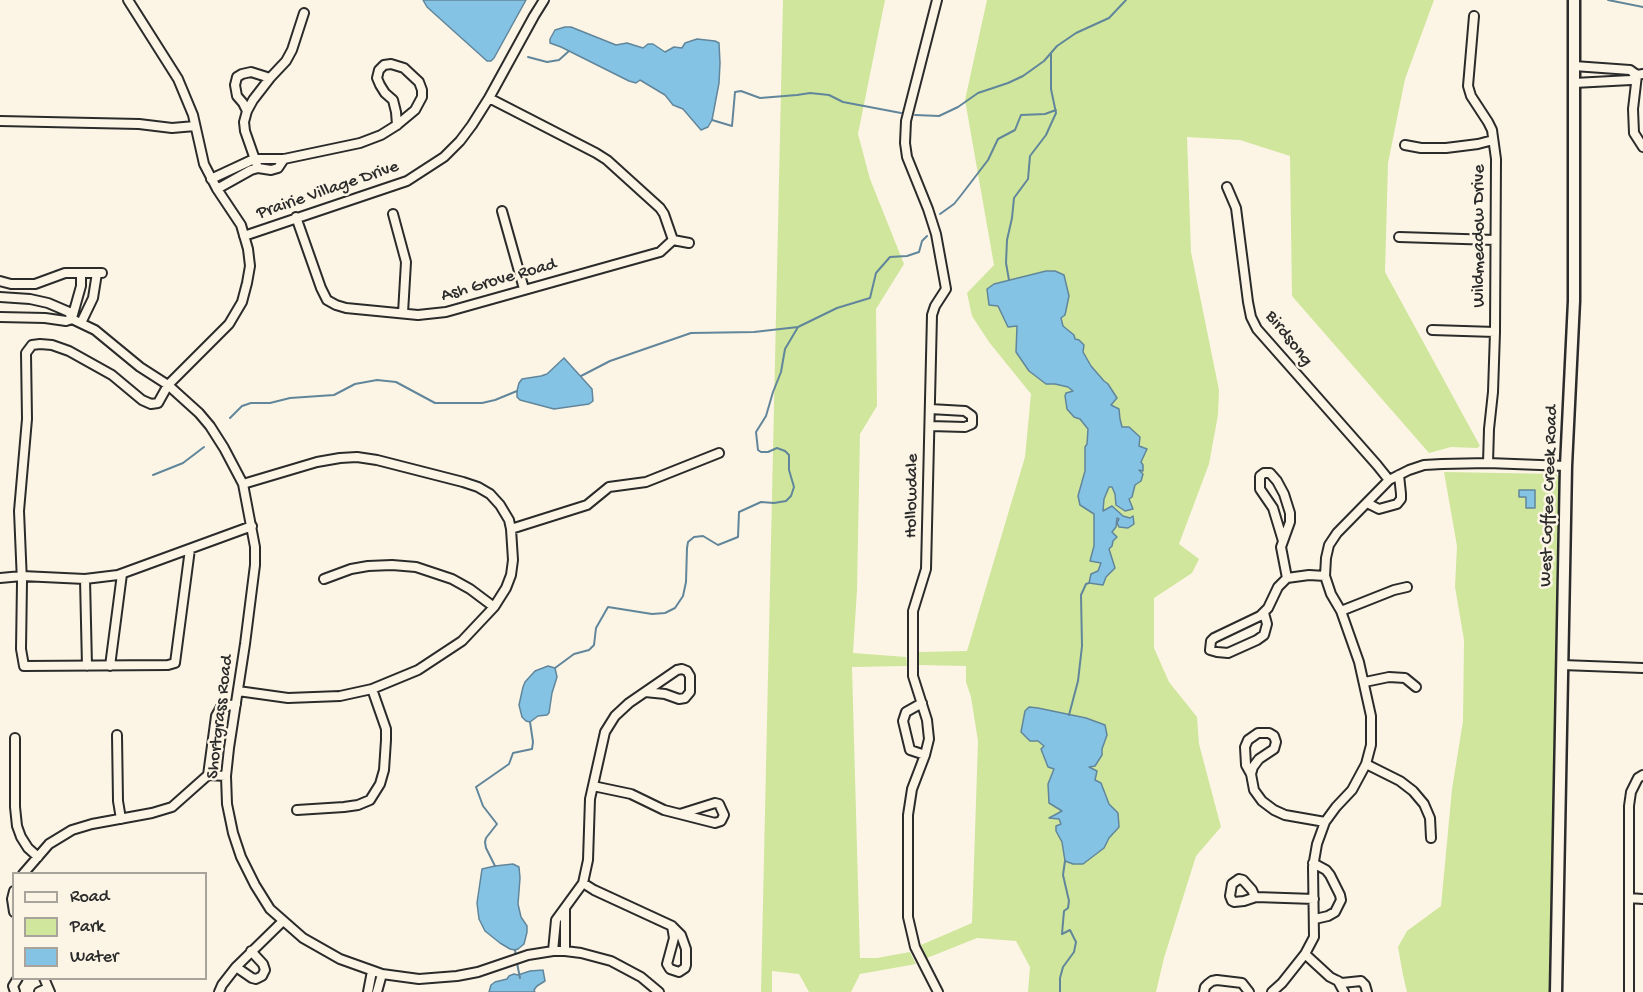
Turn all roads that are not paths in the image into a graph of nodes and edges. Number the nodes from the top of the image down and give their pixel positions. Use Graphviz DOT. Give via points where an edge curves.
graph roads {
  1 [pos="128,0"];
  2 [pos="544,0"];
  3 [pos="937,0"];
  4 [pos="1574,0"];
  5 [pos="304,13"];
  6 [pos="1474,16"];
  7 [pos="1574,66"];
  8 [pos="1640,75"];
  9 [pos="270,78"];
  10 [pos="1574,83"];
  11 [pos="489,98"];
  12 [pos="247,111"];
  13 [pos="0,121"];
  14 [pos="397,125"];
  15 [pos="195,126"];
  16 [pos="1493,140"];
  17 [pos="1406,145"];
  18 [pos="1643,147"];
  19 [pos="254,159"];
  20 [pos="284,159"];
  21 [pos="239,165"];
  22 [pos="258,168"];
  23 [pos="244,174"];
  24 [pos="211,179"];
  25 [pos="1227,187"];
  26 [pos="217,189"];
  27 [pos="502,211"];
  28 [pos="393,214"];
  29 [pos="296,217"];
  30 [pos="244,236"];
  31 [pos="1399,237"];
  32 [pos="673,240"];
  33 [pos="1495,240"];
  34 [pos="689,243"];
  35 [pos="81,273"];
  36 [pos="0,280"];
  37 [pos="524,289"];
  38 [pos="79,294"];
  39 [pos="0,297"];
  40 [pos="93,297"];
  41 [pos="403,313"];
  42 [pos="0,317"];
  43 [pos="72,319"];
  44 [pos="81,323"];
  45 [pos="1432,330"];
  46 [pos="1495,332"];
  47 [pos="168,385"];
  48 [pos="930,409"];
  49 [pos="930,426"];
  50 [pos="719,453"];
  51 [pos="1488,463"];
  52 [pos="1566,466"];
  53 [pos="1399,475"];
  54 [pos="1389,480"];
  55 [pos="243,484"];
  56 [pos="1367,502"];
  57 [pos="252,526"];
  58 [pos="511,529"];
  59 [pos="1283,541"];
  60 [pos="190,549"];
  61 [pos="122,574"];
  62 [pos="22,576"];
  63 [pos="1325,576"];
  64 [pos="0,578"];
  65 [pos="1287,578"];
  66 [pos="85,579"];
  67 [pos="324,579"];
  68 [pos="1407,587"];
  69 [pos="494,607"];
  70 [pos="1341,611"];
  71 [pos="1264,613"];
  72 [pos="1562,665"];
  73 [pos="87,666"];
  74 [pos="110,666"];
  75 [pos="1643,668"];
  76 [pos="1365,682"];
  77 [pos="1416,687"];
  78 [pos="372,689"];
  79 [pos="238,691"];
  80 [pos="645,692"];
  81 [pos="922,703"];
  82 [pos="236,704"];
  83 [pos="117,735"];
  84 [pos="15,738"];
  85 [pos="926,755"];
  86 [pos="1366,764"];
  87 [pos="1251,774"];
  88 [pos="208,775"];
  89 [pos="1643,775"];
  90 [pos="226,776"];
  91 [pos="593,786"];
  92 [pos="297,810"];
  93 [pos="680,814"];
  94 [pos="121,819"];
  95 [pos="1325,822"];
  96 [pos="1431,838"];
  97 [pos="39,857"];
  98 [pos="1313,863"];
  99 [pos="24,872"];
  100 [pos="583,883"];
  101 [pos="1255,897"];
  102 [pos="1629,898"];
  103 [pos="1314,899"];
  104 [pos="1643,899"];
  105 [pos="566,907"];
  106 [pos="1315,919"];
  107 [pos="283,921"];
  108 [pos="672,926"];
  109 [pos="251,951"];
  110 [pos="553,951"];
  111 [pos="565,951"];
  112 [pos="1305,954"];
  113 [pos="236,967"];
  114 [pos="372,971"];
  115 [pos="382,974"];
  116 [pos="1338,981"];
  117 [pos="49,990"];
  118 [pos="39,992"];
  119 [pos="219,992"];
  120 [pos="368,992"];
  121 [pos="378,992"];
  122 [pos="659,992"];
  123 [pos="938,992"];
  124 [pos="1204,992"];
  125 [pos="1249,992"];
  126 [pos="1272,992"];
  127 [pos="1344,992"];
  128 [pos="1367,992"];
  129 [pos="1556,992"];
  130 [pos="1629,992"];
  1 -- 15 [label="street" via="178,79"];
  2 -- 11 [label="street, Prairie Village Drive"];
  3 -- 48 [label="street, Hollowdale" via="906,121 905,142 936,234 946,289 932,315"];
  4 -- 7 [label="street, West Coffee Creek Road"];
  5 -- 9 [label="street" via="292,50"];
  6 -- 16 [label="street, Wildmeadow Drive" via="1468,87 1492,130"];
  7 -- 8 [label="street" via="1630,70"];
  7 -- 10 [label="street, West Coffee Creek Road"];
  8 -- 10 [label="street" via="1631,80"];
  8 -- 18 [label="street" via="1634,133"];
  9 -- 12 [label="street"];
  9 -- 12 [label="street" via="251,72 237,77 237,96"];
  10 -- 52 [label="street, West Coffee Creek Road" via="1574,301"];
  11 -- 29 [label="street, Prairie Village Drive" via="460,141 424,171 379,192"];
  11 -- 32 [label="street" via="607,160 660,208"];
  12 -- 19 [label="street" via="245,131"];
  13 -- 15 [label="street"];
  14 -- 14 [label="street" via="393,100 377,78 384,65 404,68 422,90 415,110"];
  14 -- 20 [label="street" via="360,143"];
  15 -- 24 [label="street"];
  16 -- 17 [label="street" via="1446,148"];
  16 -- 33 [label="street, Wildmeadow Drive"];
  19 -- 20 [label="street"];
  19 -- 21 [label="street"];
  19 -- 22 [label="street"];
  20 -- 22 [label="street" via="278,168"];
  21 -- 23 [label="street"];
  21 -- 24 [label="street"];
  22 -- 23 [label="street"];
  23 -- 26 [label="street"];
  24 -- 26 [label="street"];
  25 -- 54 [label="street, Birdsong" via="1236,208 1248,302 1257,329"];
  26 -- 30 [label="street"];
  27 -- 37 [label="street"];
  28 -- 41 [label="street" via="406,262"];
  29 -- 30 [label="street, Prairie Village Drive"];
  29 -- 41 [label="street, Ash Grove Road" via="327,300 346,308"];
  30 -- 47 [label="street" via="250,266 242,302 229,324"];
  31 -- 33 [label="street"];
  32 -- 34 [label="street"];
  32 -- 37 [label="street, Ash Grove Road" via="660,252"];
  33 -- 46 [label="street, Wildmeadow Drive"];
  35 -- 36 [label="street" via="65,273 35,284"];
  35 -- 38 [label="street"];
  35 -- 40 [label="street" via="100,273"];
  37 -- 41 [label="street, Ash Grove Road" via="431,315"];
  38 -- 40 [label="street"];
  38 -- 43 [label="street"];
  39 -- 43 [label="street, Shortgrass Road" via="48,303 69,312"];
  40 -- 44 [label="street"];
  42 -- 43 [label="street, Shortgrass Road"];
  43 -- 44 [label="street, Shortgrass Road"];
  44 -- 47 [label="street, Shortgrass Road"];
  45 -- 46 [label="street"];
  46 -- 51 [label="street, Wildmeadow Drive"];
  47 -- 55 [label="street, Shortgrass Road" via="210,426"];
  47 -- 62 [label="street" via="158,403 151,404 112,375 69,351 52,345 32,345 26,353 27,418 20,511"];
  48 -- 49 [label="street, Hollowdale"];
  48 -- 49 [label="street" via="965,411 972,416 972,424"];
  49 -- 81 [label="street, Hollowdale" via="926,569 913,611 913,676"];
  50 -- 58 [label="street" via="646,482 609,487 587,505"];
  51 -- 52 [label="street"];
  51 -- 53 [label="street" via="1424,465"];
  52 -- 72 [label="street, West Coffee Creek Road"];
  53 -- 54 [label="street"];
  53 -- 56 [label="street" via="1401,499 1397,504 1379,509"];
  54 -- 56 [label="street"];
  55 -- 57 [label="street, Shortgrass Road"];
  55 -- 58 [label="street" via="317,462 357,457 377,460 478,487 500,504"];
  56 -- 63 [label="street" via="1329,545"];
  57 -- 60 [label="street"];
  57 -- 79 [label="street, Shortgrass Road" via="255,565"];
  58 -- 69 [label="street" via="511,575"];
  59 -- 59 [label="street" via="1290,513 1277,481 1270,473 1264,473 1260,476 1260,489 1273,508"];
  59 -- 65 [label="street"];
  60 -- 61 [label="street"];
  60 -- 74 [label="street" via="175,663"];
  61 -- 66 [label="street"];
  61 -- 74 [label="street"];
  62 -- 64 [label="street"];
  62 -- 66 [label="street"];
  62 -- 73 [label="street" via="24,666"];
  63 -- 65 [label="street"];
  63 -- 70 [label="street"];
  65 -- 71 [label="street"];
  66 -- 73 [label="street"];
  67 -- 69 [label="street" via="368,566 416,567 452,579"];
  68 -- 70 [label="street"];
  69 -- 78 [label="street" via="462,641 418,670"];
  70 -- 76 [label="street"];
  71 -- 71 [label="street" via="1214,638 1210,650 1228,653 1257,640 1264,635 1267,624"];
  72 -- 75 [label="street"];
  72 -- 129 [label="street, West Coffee Creek Road"];
  73 -- 74 [label="street"];
  76 -- 77 [label="street" via="1405,678"];
  76 -- 86 [label="street" via="1372,733"];
  78 -- 79 [label="street" via="309,699"];
  78 -- 92 [label="street" via="386,729 380,784 370,800 358,805"];
  79 -- 82 [label="street, Shortgrass Road"];
  80 -- 80 [label="street" via="677,670 687,671 690,676 690,692 685,698"];
  80 -- 91 [label="street" via="615,716 605,732"];
  81 -- 85 [label="street, Hollowdale" via="929,739"];
  81 -- 85 [label="street" via="906,712 903,721 910,750"];
  82 -- 88 [label="street" via="221,707 216,716"];
  82 -- 90 [label="street, Shortgrass Road"];
  83 -- 94 [label="street"];
  84 -- 97 [label="street" via="17,826 28,848"];
  85 -- 123 [label="street, Hollowdale" via="912,789 908,815 908,918 915,946"];
  86 -- 95 [label="street" via="1352,790"];
  86 -- 96 [label="street" via="1413,791 1430,818"];
  87 -- 87 [label="street" via="1246,765 1248,740 1258,733 1269,733 1276,742 1274,749 1260,759"];
  87 -- 95 [label="street" via="1254,790 1274,810"];
  88 -- 90 [label="street"];
  88 -- 94 [label="street" via="172,807"];
  89 -- 102 [label="street" via="1631,792 1629,806"];
  90 -- 107 [label="street, Shortgrass Road" via="227,804 241,857 270,909"];
  91 -- 93 [label="street" via="631,794"];
  91 -- 100 [label="street"];
  93 -- 93 [label="street" via="715,803 724,815 715,823"];
  94 -- 97 [label="street" via="72,830 49,844"];
  95 -- 98 [label="street"];
  97 -- 99 [label="street"];
  98 -- 103 [label="street"];
  98 -- 106 [label="street" via="1330,874 1341,900 1335,912"];
  100 -- 105 [label="street"];
  100 -- 108 [label="street"];
  101 -- 103 [label="street"];
  102 -- 104 [label="street"];
  102 -- 130 [label="street"];
  103 -- 106 [label="street"];
  105 -- 110 [label="street" via="556,920"];
  105 -- 111 [label="street"];
  106 -- 112 [label="street" via="1314,937"];
  107 -- 109 [label="street"];
  107 -- 114 [label="street, Shortgrass Road" via="323,950"];
  108 -- 108 [label="street" via="674,938 667,964 679,972 685,968 686,949 681,935"];
  109 -- 113 [label="street"];
  109 -- 113 [label="street" via="263,964 262,976 252,978"];
  110 -- 111 [label="street, Shortgrass Road"];
  110 -- 115 [label="street, Shortgrass Road" via="457,976 418,979"];
  111 -- 122 [label="street, Shortgrass Road" via="611,961"];
  112 -- 116 [label="street"];
  112 -- 126 [label="street"];
  113 -- 119 [label="street"];
  114 -- 115 [label="street, Shortgrass Road"];
  114 -- 120 [label="street"];
  115 -- 121 [label="street"];
  116 -- 127 [label="street"];
  116 -- 128 [label="street" via="1361,981"];
  117 -- 118 [label="street"];
  124 -- 125 [label="street" via="1216,980 1242,983"];
}
